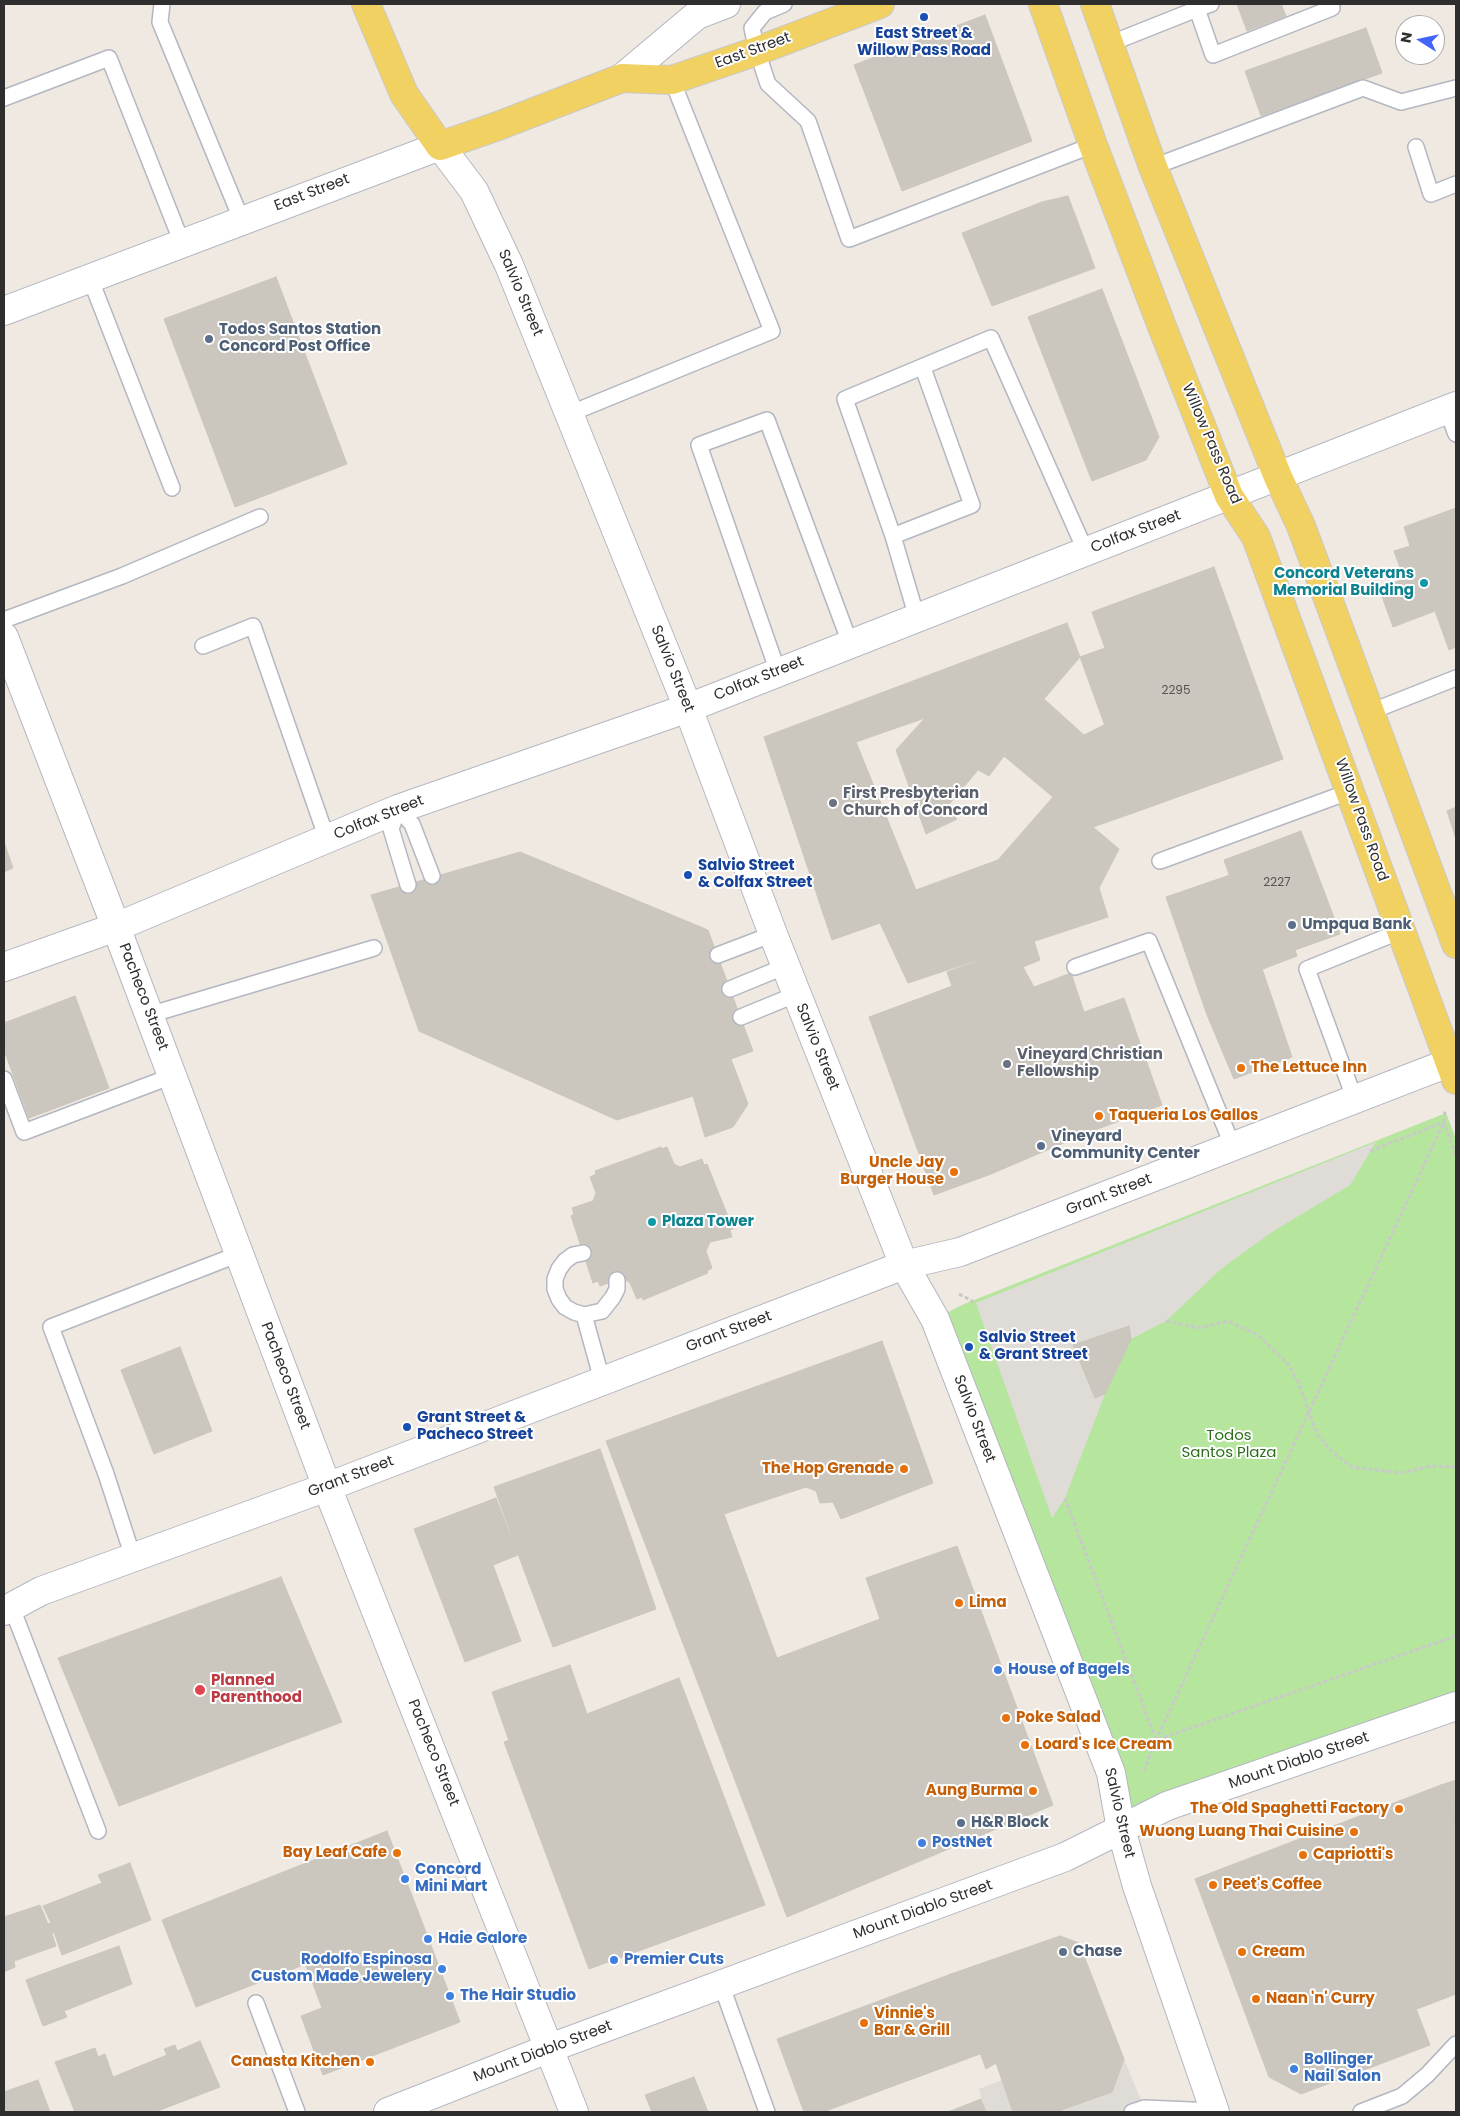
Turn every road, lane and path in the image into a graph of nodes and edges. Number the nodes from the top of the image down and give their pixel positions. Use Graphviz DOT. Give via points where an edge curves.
graph roads {
  1 [pos="162,4"];
  2 [pos="366,4"];
  3 [pos="726,4"];
  4 [pos="784,4"];
  5 [pos="880,4"];
  6 [pos="1043,4"];
  7 [pos="1095,4"];
  8 [pos="1330,4"];
  9 [pos="1201,6"];
  10 [pos="1109,44"];
  11 [pos="757,51"];
  12 [pos="622,78"];
  13 [pos="672,80"];
  14 [pos="1456,88"];
  15 [pos="4,98"];
  16 [pos="1093,145"];
  17 [pos="440,146"];
  18 [pos="1416,147"];
  19 [pos="1153,167"];
  20 [pos="1456,184"];
  21 [pos="242,221"];
  22 [pos="182,243"];
  23 [pos="90,278"];
  24 [pos="4,311"];
  25 [pos="922,368"];
  26 [pos="569,414"];
  27 [pos="1453,417"];
  28 [pos="1278,477"];
  29 [pos="172,488"];
  30 [pos="1229,496"];
  31 [pos="260,517"];
  32 [pos="893,536"];
  33 [pos="1086,552"];
  34 [pos="917,618"];
  35 [pos="4,620"];
  36 [pos="4,637"];
  37 [pos="850,643"];
  38 [pos="203,646"];
  39 [pos="9,667"];
  40 [pos="778,672"];
  41 [pos="1456,678"];
  42 [pos="688,708"];
  43 [pos="1370,712"];
  44 [pos="1351,791"];
  45 [pos="398,809"];
  46 [pos="327,839"];
  47 [pos="1160,861"];
  48 [pos="432,876"];
  49 [pos="408,884"];
  50 [pos="116,927"];
  51 [pos="1401,931"];
  52 [pos="773,934"];
  53 [pos="1456,944"];
  54 [pos="374,948"];
  55 [pos="718,955"];
  56 [pos="786,966"];
  57 [pos="4,967"];
  58 [pos="1075,967"];
  59 [pos="730,989"];
  60 [pos="797,994"];
  61 [pos="149,1015"];
  62 [pos="741,1017"];
  63 [pos="1454,1067"];
  64 [pos="172,1076"];
  65 [pos="4,1080"];
  66 [pos="1355,1100"];
  67 [pos="1444,1122"];
  68 [pos="1232,1147"];
  69 [pos="1370,1151"];
  70 [pos="1456,1156"];
  71 [pos="583,1253"];
  72 [pos="240,1254"];
  73 [pos="904,1265"];
  74 [pos="616,1280"];
  75 [pos="584,1315"];
  76 [pos="1166,1321"];
  77 [pos="602,1380"];
  78 [pos="1309,1413"];
  79 [pos="1456,1467"];
  80 [pos="327,1487"];
  81 [pos="1065,1498"];
  82 [pos="133,1557"];
  83 [pos="8,1609"];
  84 [pos="1456,1636"];
  85 [pos="1456,1706"];
  86 [pos="1156,1740"];
  87 [pos="1142,1776"];
  88 [pos="1121,1829"];
  89 [pos="98,1831"];
  90 [pos="721,1984"];
  91 [pos="256,2003"];
  92 [pos="1456,2044"];
  93 [pos="550,2048"];
  94 [pos="297,2112"];
  95 [pos="388,2112"];
  96 [pos="574,2112"];
  97 [pos="767,2112"];
  98 [pos="1132,2112"];
  99 [pos="1214,2112"];
  100 [pos="1361,2112"];
  1 -- 21 [label="lane" via="160,22"];
  2 -- 17 [label="main road, Salvio Street" via="404,94"];
  3 -- 12 [label="street, East Street" via="697,15"];
  4 -- 11 [label="lane" via="765,12 752,28"];
  5 -- 11 [label="main road, East Street"];
  6 -- 16 [label="main road, Willow Pass Road"];
  7 -- 10 [label="main road"];
  8 -- 9 [label="lane" via="1332,8 1213,55"];
  9 -- 10 [label="lane"];
  10 -- 19 [label="main road"];
  11 -- 13 [label="main road, East Street"];
  11 -- 16 [label="lane" via="768,84 808,121 849,239"];
  12 -- 13 [label="main road, East Street"];
  12 -- 17 [label="main road, East Street"];
  13 -- 26 [label="lane" via="772,331"];
  14 -- 19 [label="lane" via="1401,102 1363,88"];
  15 -- 22 [label="lane" via="110,58"];
  16 -- 30 [label="main road, Willow Pass Road"];
  17 -- 21 [label="street, East Street"];
  17 -- 26 [label="street, Salvio Street" via="474,191 509,265"];
  18 -- 20 [label="lane" via="1431,194"];
  19 -- 28 [label="main road"];
  21 -- 22 [label="street, East Street"];
  22 -- 23 [label="street, East Street"];
  23 -- 24 [label="street, East Street"];
  23 -- 29 [label="lane"];
  25 -- 32 [label="lane" via="845,399"];
  25 -- 32 [label="lane" via="972,506"];
  25 -- 33 [label="lane" via="991,338"];
  26 -- 42 [label="street, Salvio Street"];
  27 -- 28 [label="street, Colfax Street"];
  28 -- 30 [label="street, Colfax Street"];
  28 -- 43 [label="main road" via="1301,526"];
  30 -- 33 [label="street, Colfax Street"];
  30 -- 44 [label="main road, Willow Pass Road" via="1256,537"];
  31 -- 35 [label="lane" via="122,576"];
  32 -- 34 [label="lane"];
  33 -- 34 [label="street, Colfax Street"];
  34 -- 37 [label="street, Colfax Street"];
  36 -- 39 [label="street, Pacheco Street"];
  37 -- 40 [label="street, Colfax Street"];
  37 -- 40 [label="lane" via="767,420 699,444"];
  38 -- 46 [label="lane" via="253,626"];
  39 -- 50 [label="street, Pacheco Street"];
  40 -- 42 [label="street, Colfax Street"];
  41 -- 43 [label="lane"];
  42 -- 45 [label="street, Colfax Street"];
  42 -- 52 [label="street, Salvio Street"];
  43 -- 53 [label="main road"];
  44 -- 47 [label="lane"];
  44 -- 51 [label="main road, Willow Pass Road"];
  45 -- 46 [label="street, Colfax Street"];
  45 -- 48 [label="lane" via="412,824"];
  45 -- 49 [label="lane" via="391,829"];
  46 -- 50 [label="street, Colfax Street"];
  50 -- 57 [label="street, Colfax Street"];
  50 -- 61 [label="street, Pacheco Street"];
  51 -- 63 [label="main road, Willow Pass Road"];
  51 -- 66 [label="lane" via="1307,969"];
  52 -- 55 [label="lane"];
  52 -- 56 [label="street, Salvio Street"];
  54 -- 61 [label="lane"];
  56 -- 59 [label="lane"];
  56 -- 60 [label="street, Salvio Street"];
  58 -- 68 [label="lane" via="1148,941"];
  60 -- 62 [label="lane"];
  60 -- 73 [label="street, Salvio Street"];
  61 -- 64 [label="street, Pacheco Street"];
  63 -- 66 [label="street, Grant Street"];
  63 -- 67 [label="path"];
  64 -- 65 [label="lane" via="24,1132"];
  64 -- 72 [label="street, Pacheco Street"];
  66 -- 68 [label="street, Grant Street"];
  67 -- 69 [label="path"];
  67 -- 70 [label="path"];
  67 -- 78 [label="path"];
  68 -- 73 [label="street, Grant Street" via="960,1252"];
  71 -- 75 [label="lane" via="573,1255 558,1269 555,1289 565,1307"];
  72 -- 80 [label="street, Pacheco Street"];
  72 -- 82 [label="lane" via="51,1327"];
  73 -- 77 [label="street, Grant Street"];
  73 -- 88 [label="street, Salvio Street" via="936,1320 1111,1773"];
  74 -- 75 [label="lane" via="617,1289 608,1305 602,1311"];
  75 -- 77 [label="lane"];
  76 -- 78 [label="path" via="1199,1328 1228,1321 1258,1334 1288,1364"];
  77 -- 80 [label="street, Grant Street"];
  78 -- 79 [label="path" via="1317,1434 1352,1467 1402,1473 1431,1466"];
  78 -- 86 [label="path"];
  80 -- 82 [label="street, Grant Street"];
  80 -- 93 [label="street, Pacheco Street"];
  81 -- 86 [label="path"];
  82 -- 83 [label="street, Grant Street" via="41,1591"];
  83 -- 89 [label="lane"];
  84 -- 86 [label="path"];
  85 -- 88 [label="street, Mount Diablo Street" via="1167,1806"];
  86 -- 87 [label="path"];
  88 -- 90 [label="street, Mount Diablo Street" via="1065,1856"];
  88 -- 99 [label="street, Salvio Street" via="1137,1886"];
  90 -- 93 [label="street, Mount Diablo Street"];
  90 -- 97 [label="lane"];
  91 -- 94 [label="lane"];
  92 -- 100 [label="lane" via="1402,2096"];
  93 -- 95 [label="street, Mount Diablo Street"];
  93 -- 96 [label="street, Pacheco Street"];
  98 -- 99 [label="lane" via="1144,2108"];
}
